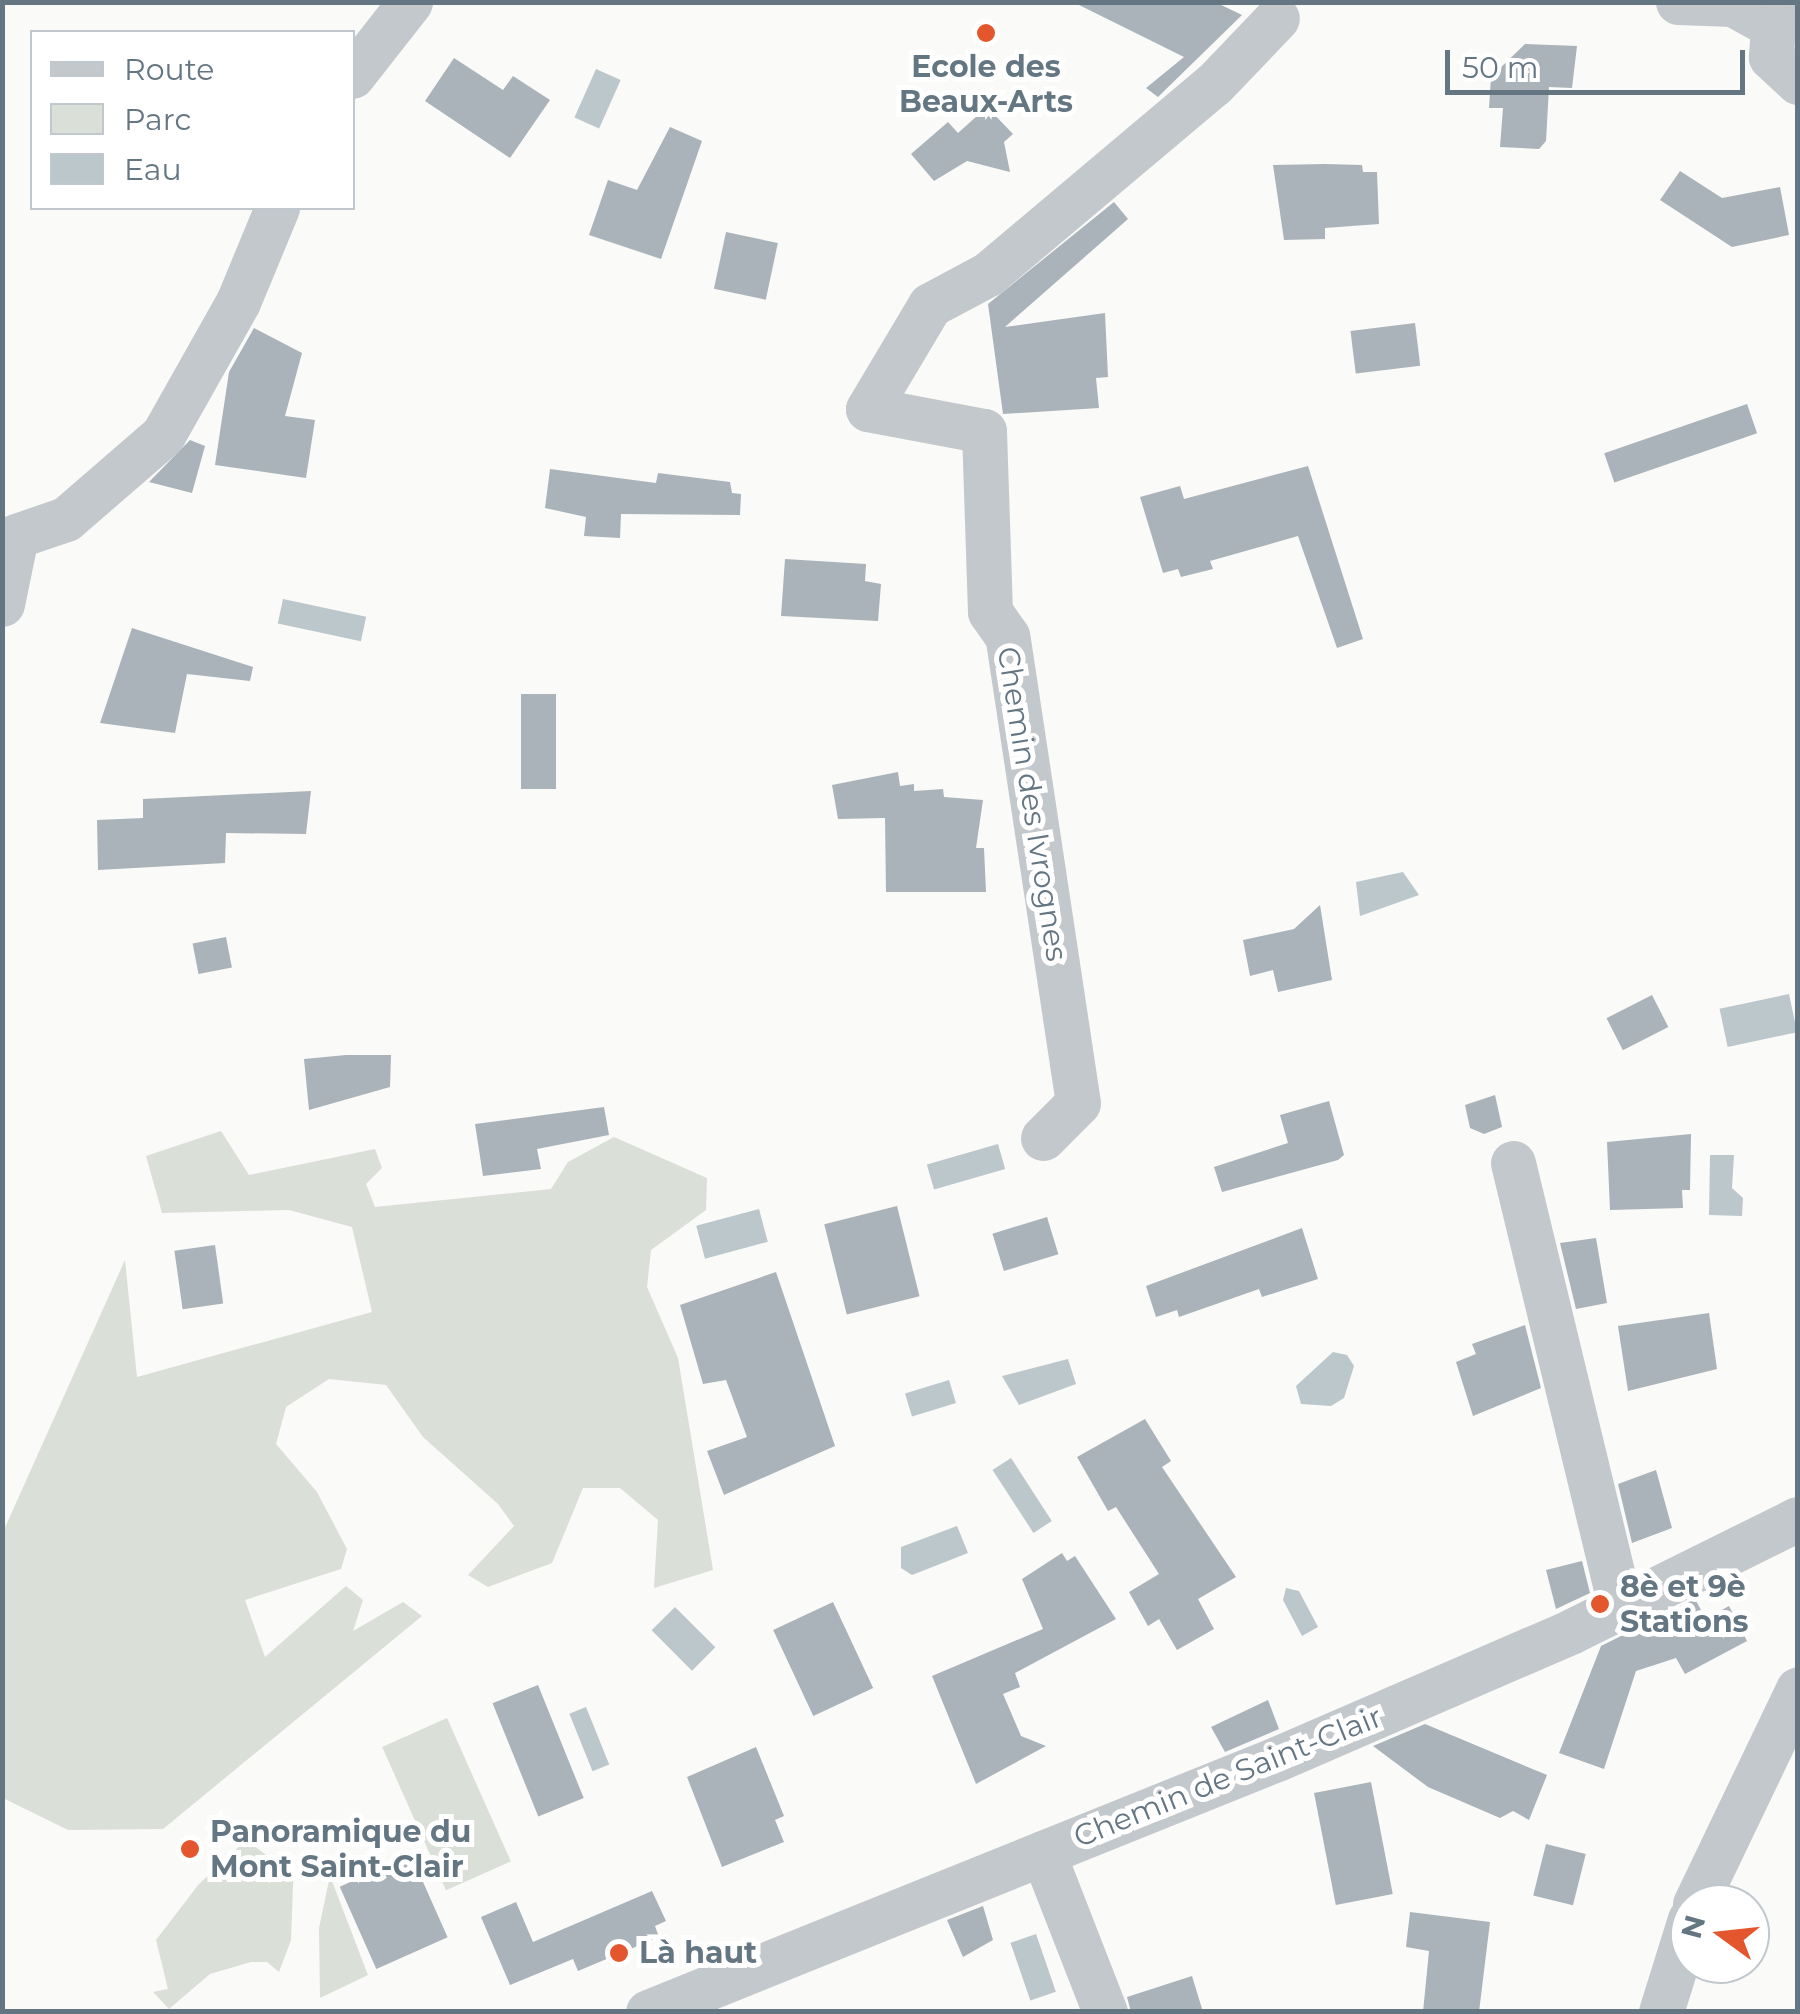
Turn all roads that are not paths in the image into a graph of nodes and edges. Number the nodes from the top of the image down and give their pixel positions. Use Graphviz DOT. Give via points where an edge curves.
graph roads {
  1 [pos="410,2"];
  2 [pos="1678,2"];
  3 [pos="1785,16"];
  4 [pos="1277,26"];
  5 [pos="355,72"];
  6 [pos="1798,82"];
  7 [pos="276,210"];
  8 [pos="9,537"];
  9 [pos="2,604"];
  10 [pos="1042,1138"];
  11 [pos="1513,1162"];
  12 [pos="1798,1519"];
  13 [pos="1621,1608"];
  14 [pos="1798,1688"];
  15 [pos="1044,1853"];
  16 [pos="1705,1884"];
  17 [pos="1670,1983"];
  18 [pos="648,2012"];
  19 [pos="1105,2012"];
  20 [pos="1661,2012"];
  1 -- 5 [label="street"];
  2 -- 3 [label="street" via="1733,4"];
  3 -- 6 [label="street" via="1771,57"];
  4 -- 10 [label="street, Chemin des Ivrognes" via="988,274 930,305 868,408 984,431 990,612 1007,636 1078,1104"];
  7 -- 8 [label="street" via="238,302 163,434 66,519"];
  8 -- 9 [label="street"];
  11 -- 13 [label="street"];
  12 -- 13 [label="street, Chemin de Saint-Clair"];
  13 -- 15 [label="street, Chemin de Saint-Clair"];
  14 -- 16 [label="street"];
  15 -- 18 [label="street, Chemin de Saint-Clair"];
  15 -- 19 [label="street"];
  17 -- 20 [label="street"];
}
